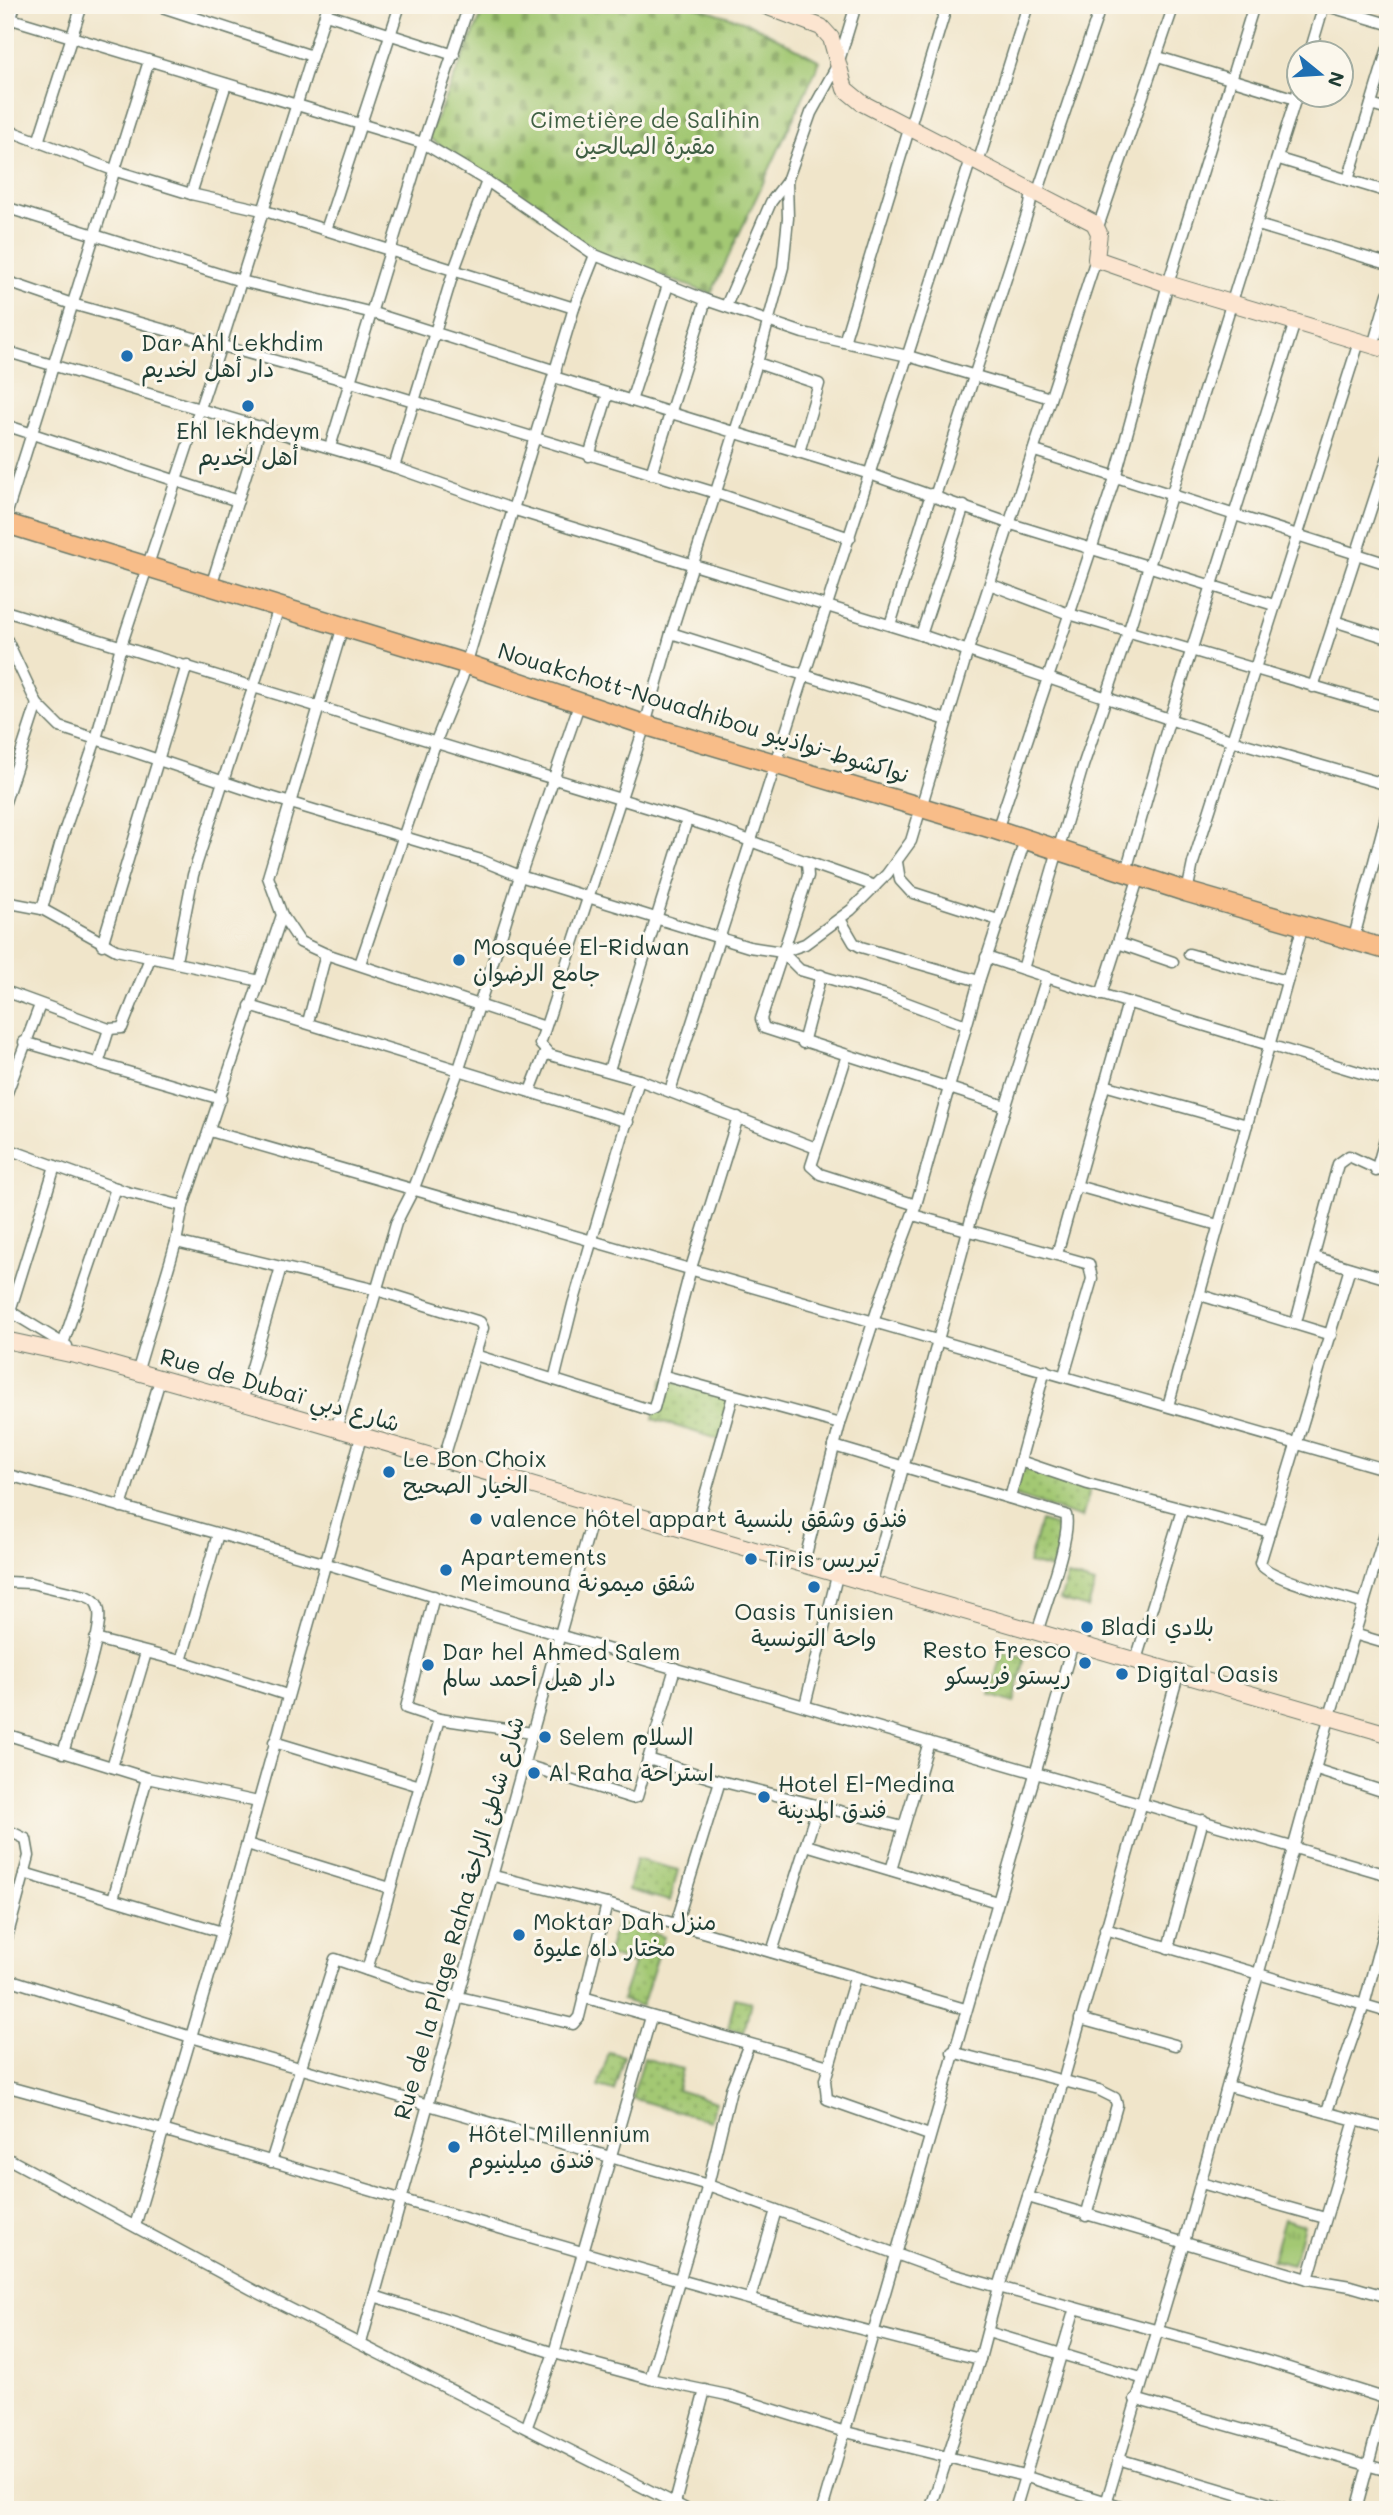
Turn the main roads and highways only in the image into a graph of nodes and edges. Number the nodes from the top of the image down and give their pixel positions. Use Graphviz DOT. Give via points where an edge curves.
graph roads {
  1 [pos="5,521"];
  2 [pos="1388,950"];
  1 -- 2 [label="highway, Nouakchott-Nouadhibou نواكشوط-نواذيبو" via="466,664 645,725"];
}
